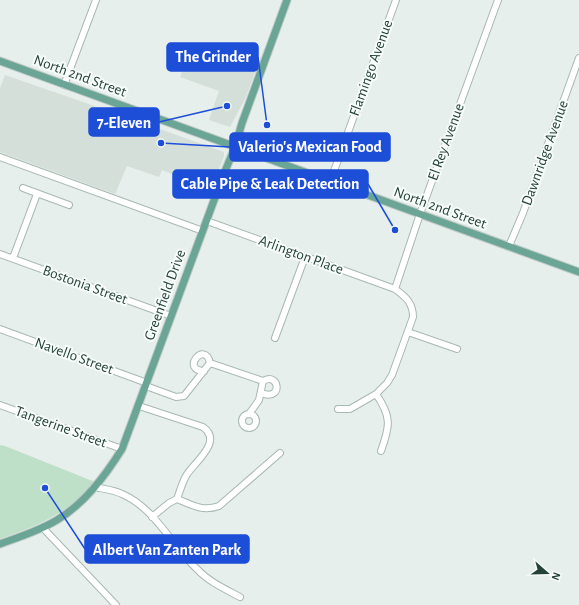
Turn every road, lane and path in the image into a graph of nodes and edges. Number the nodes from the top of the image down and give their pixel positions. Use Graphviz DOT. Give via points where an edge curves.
graph roads {
  1 [pos="96,0"];
  2 [pos="287,0"];
  3 [pos="396,0"];
  4 [pos="498,0"];
  5 [pos="579,58"];
  6 [pos="0,61"];
  7 [pos="64,85"];
  8 [pos="235,147"];
  9 [pos="0,156"];
  10 [pos="330,182"];
  11 [pos="23,188"];
  12 [pos="37,194"];
  13 [pos="69,205"];
  14 [pos="420,214"];
  15 [pos="207,221"];
  16 [pos="202,231"];
  17 [pos="509,246"];
  18 [pos="0,254"];
  19 [pos="305,257"];
  20 [pos="13,258"];
  21 [pos="579,272"];
  22 [pos="395,289"];
  23 [pos="170,316"];
  24 [pos="0,329"];
  25 [pos="408,332"];
  26 [pos="275,338"];
  27 [pos="457,349"];
  28 [pos="210,363"];
  29 [pos="204,371"];
  30 [pos="263,381"];
  31 [pos="146,385"];
  32 [pos="261,393"];
  33 [pos="376,394"];
  34 [pos="0,405"];
  35 [pos="139,406"];
  36 [pos="338,409"];
  37 [pos="249,414"];
  38 [pos="122,449"];
  39 [pos="381,451"];
  40 [pos="280,452"];
  41 [pos="95,487"];
  42 [pos="178,499"];
  43 [pos="152,517"];
  44 [pos="43,528"];
  45 [pos="0,544"];
  46 [pos="240,597"];
  47 [pos="116,605"];
  1 -- 7 [label="street"];
  2 -- 8 [label="main road, Greenfield Drive"];
  3 -- 10 [label="street, Flamingo Avenue"];
  4 -- 14 [label="street, El Rey Avenue"];
  5 -- 17 [label="street, Dawnridge Avenue"];
  6 -- 7 [label="main road, North 2nd Street"];
  7 -- 8 [label="main road, North 2nd Street"];
  8 -- 10 [label="main road, North 2nd Street"];
  8 -- 15 [label="main road, Greenfield Drive"];
  9 -- 16 [label="street"];
  10 -- 14 [label="main road, North 2nd Street"];
  11 -- 12 [label="street"];
  12 -- 13 [label="street"];
  12 -- 20 [label="street"];
  14 -- 17 [label="main road, North 2nd Street"];
  14 -- 22 [label="street, El Rey Avenue"];
  15 -- 16 [label="main road, Greenfield Drive"];
  15 -- 19 [label="street, Arlington Place"];
  16 -- 23 [label="main road, Greenfield Drive"];
  17 -- 21 [label="main road, North 2nd Street"];
  18 -- 20 [label="street, Bostonia Street"];
  19 -- 22 [label="street, Arlington Place"];
  19 -- 26 [label="street"];
  20 -- 23 [label="street, Bostonia Street"];
  22 -- 25 [label="street" via="406,297 413,312"];
  23 -- 31 [label="main road, Greenfield Drive"];
  24 -- 31 [label="street, Navello Street"];
  25 -- 27 [label="street"];
  25 -- 33 [label="street" via="392,375"];
  28 -- 29 [label="street"];
  28 -- 29 [label="street" via="205,355 200,354 196,357 194,366"];
  28 -- 30 [label="street"];
  29 -- 31 [label="street, Navello Street" via="184,396 179,397"];
  30 -- 32 [label="street"];
  30 -- 32 [label="street" via="267,378 272,379 277,387 272,395"];
  31 -- 35 [label="main road, Greenfield Drive"];
  32 -- 37 [label="street"];
  33 -- 36 [label="street" via="350,409"];
  33 -- 39 [label="street" via="388,416 388,431"];
  34 -- 38 [label="street, Tangerine Street"];
  35 -- 38 [label="main road, Greenfield Drive"];
  35 -- 42 [label="street" via="208,430 210,443 201,459 186,475"];
  38 -- 41 [label="main road, Greenfield Drive"];
  40 -- 42 [label="street" via="219,506 202,509"];
  41 -- 43 [label="street" via="129,497"];
  41 -- 44 [label="main road, Greenfield Drive" via="58,520"];
  42 -- 43 [label="street"];
  43 -- 46 [label="street" via="197,570"];
  44 -- 45 [label="main road, Greenfield Drive"];
  44 -- 47 [label="street"];
}
